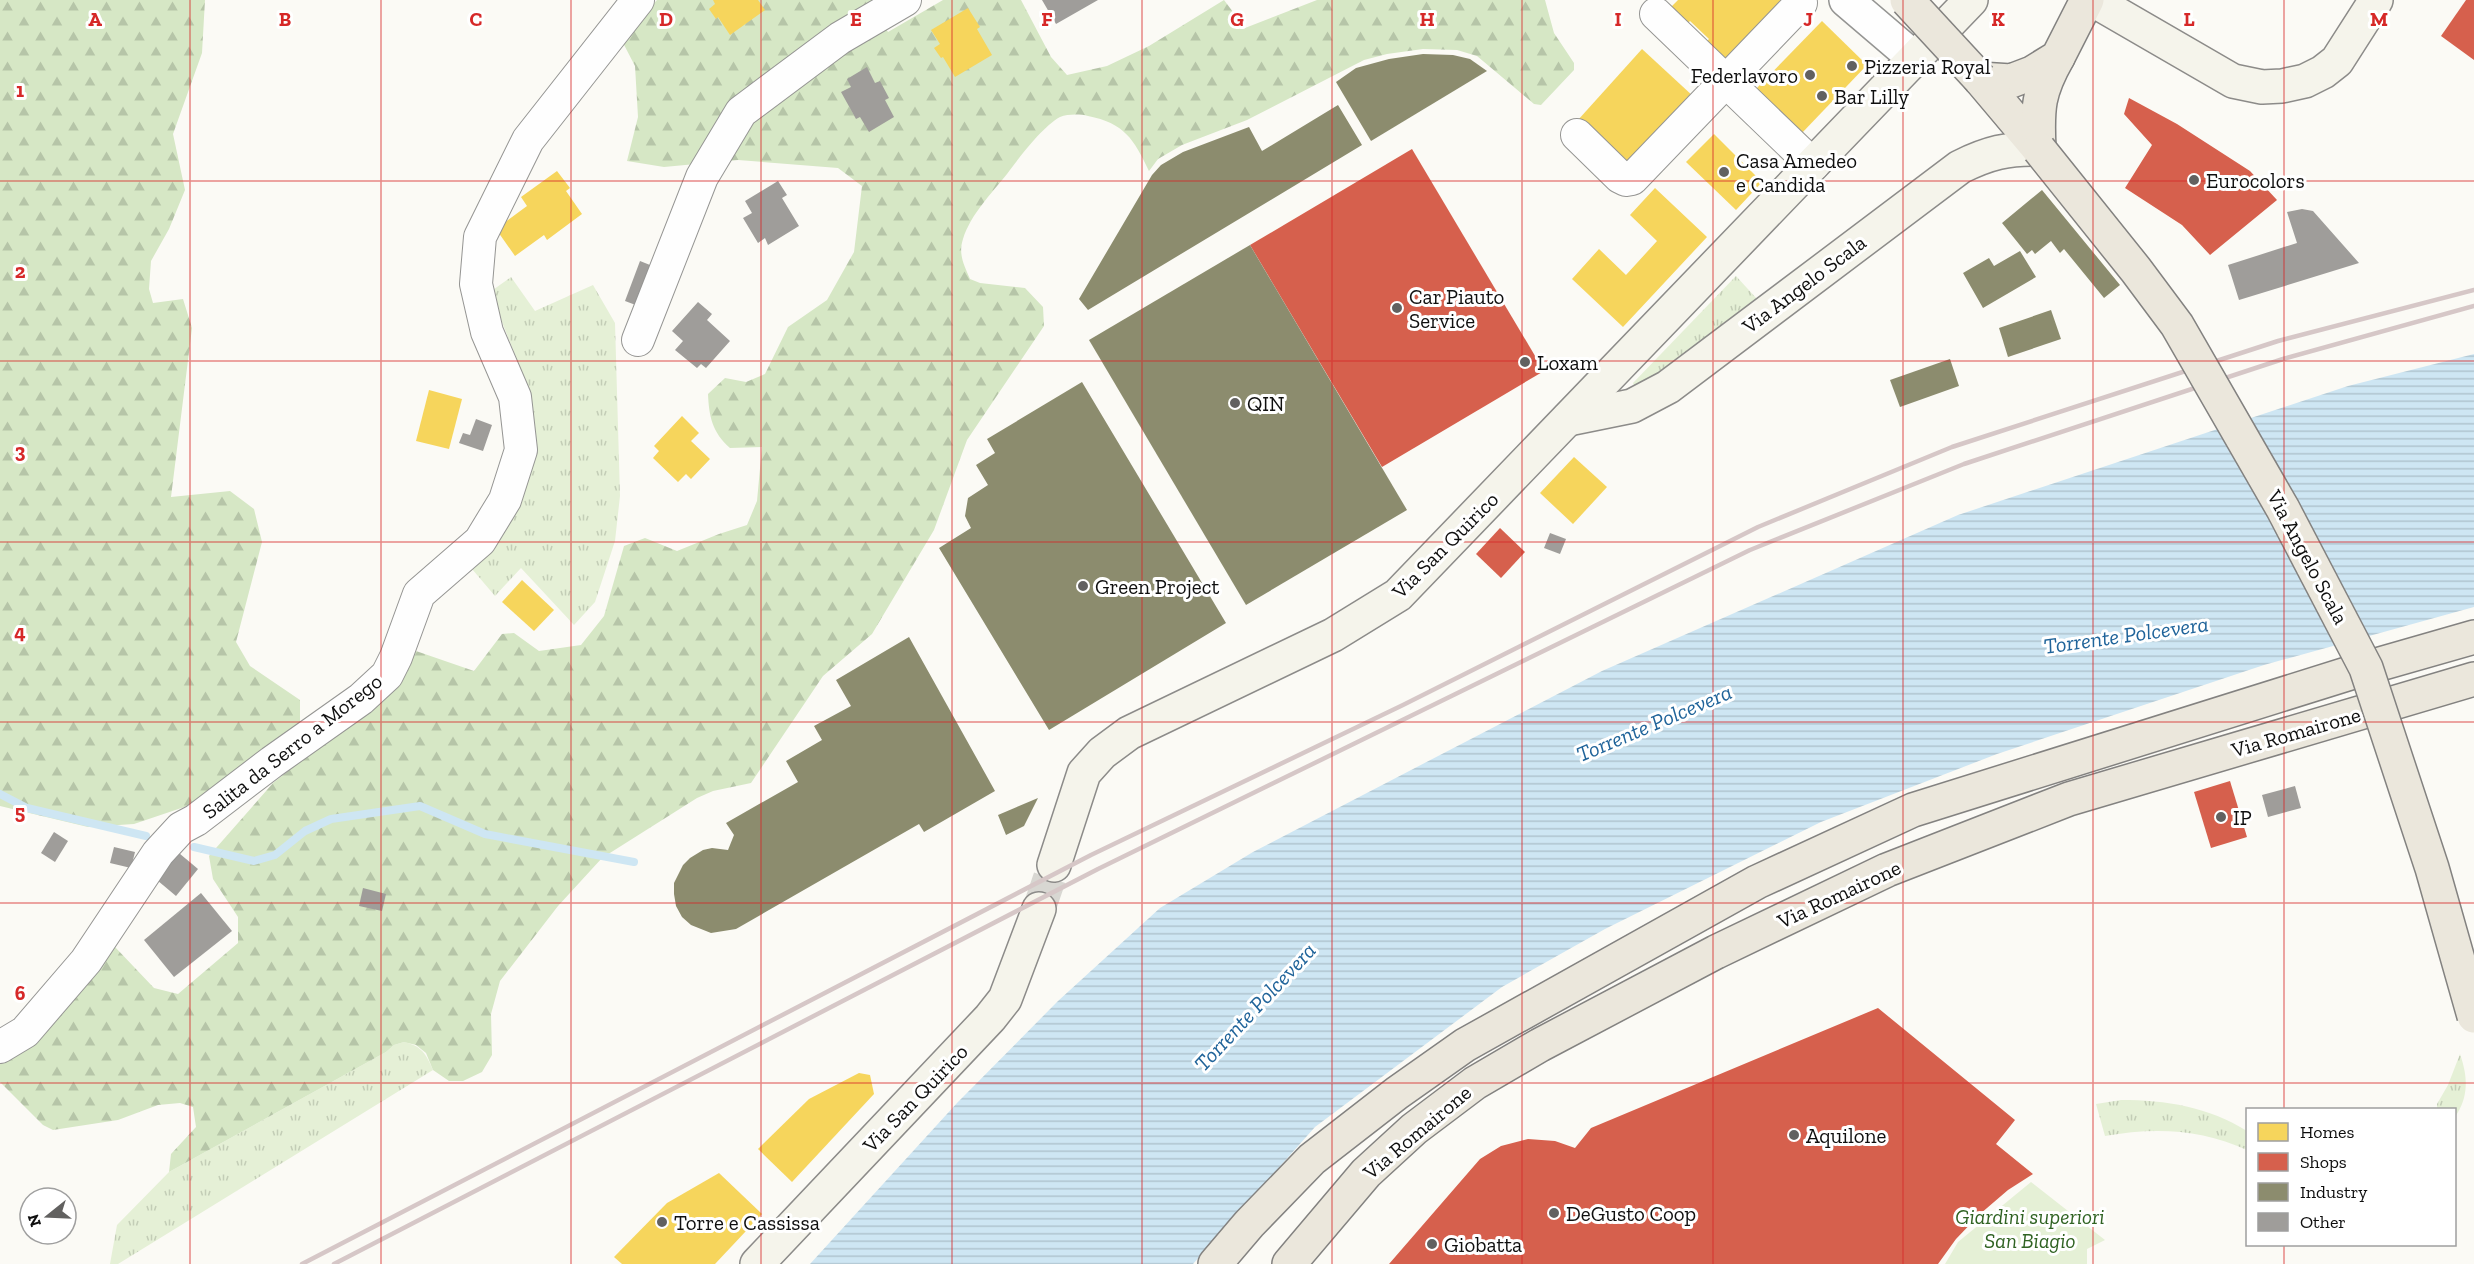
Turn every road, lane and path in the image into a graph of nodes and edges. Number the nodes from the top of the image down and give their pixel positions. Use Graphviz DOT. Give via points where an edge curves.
graph roads {
  1 [pos="638,0"];
  2 [pos="905,0"];
  3 [pos="1846,0"];
  4 [pos="1907,0"];
  5 [pos="1971,0"];
  6 [pos="2087,0"];
  7 [pos="2093,0"];
  8 [pos="2376,0"];
  9 [pos="1801,3"];
  10 [pos="1656,14"];
  11 [pos="2058,57"];
  12 [pos="1914,58"];
  13 [pos="1980,79"];
  14 [pos="1726,81"];
  15 [pos="1577,135"];
  16 [pos="2039,149"];
  17 [pos="1813,165"];
  18 [pos="638,340"];
  19 [pos="1568,419"];
  20 [pos="2474,637"];
  21 [pos="2366,668"];
  22 [pos="2474,679"];
  23 [pos="1054,865"];
  24 [pos="1039,909"];
  25 [pos="2474,1016"];
  26 [pos="0,1047"];
  27 [pos="757,1264"];
  28 [pos="1215,1264"];
  29 [pos="1289,1264"];
  1 -- 26 [label="street, Salita da Serro a Morego" via="528,140 480,237 476,285 487,332 515,397 521,450 505,500 480,541 419,594 387,675 368,693 182,828 158,853 86,961 25,1032"];
  2 -- 18 [label="street" via="840,38 741,112 702,177"];
  3 -- 12 [label="street"];
  4 -- 13 [label="main road, Via Angelo Scala, bridge"];
  5 -- 12 [label="main road, Via San Quirico"];
  6 -- 11 [label="main road"];
  7 -- 8 [label="main road" via="2233,81 2262,87 2305,81 2323,72 2337,61"];
  9 -- 14 [label="street"];
  10 -- 14 [label="street"];
  11 -- 13 [label="main road" via="2011,81"];
  11 -- 16 [label="main road" via="2038,102"];
  12 -- 17 [label="main road, Via San Quirico"];
  13 -- 16 [label="main road, Via Angelo Scala"];
  14 -- 15 [label="street" via="1632,179 1620,177"];
  14 -- 17 [label="street"];
  16 -- 19 [label="main road, Via Angelo Scala" via="2011,148 1960,167 1668,387 1632,406"];
  16 -- 21 [label="main road, Via Angelo Scala, bridge" via="2177,325 2283,508"];
  17 -- 19 [label="main road, Via San Quirico"];
  19 -- 23 [label="main road, Via San Quirico" via="1398,595 1333,634 1130,733 1102,753 1084,773"];
  20 -- 21 [label="main road"];
  21 -- 25 [label="main road, Via Angelo Scala, bridge" via="2432,868"];
  21 -- 28 [label="main road" via="1913,810 1757,882 1465,1045 1312,1159"];
  22 -- 29 [label="main road, Via Romairone" via="2069,799 1887,870 1716,952 1540,1045 1476,1083 1414,1128 1366,1173"];
  24 -- 27 [label="main road, Via San Quirico" via="1005,999 990,1018"];
}
